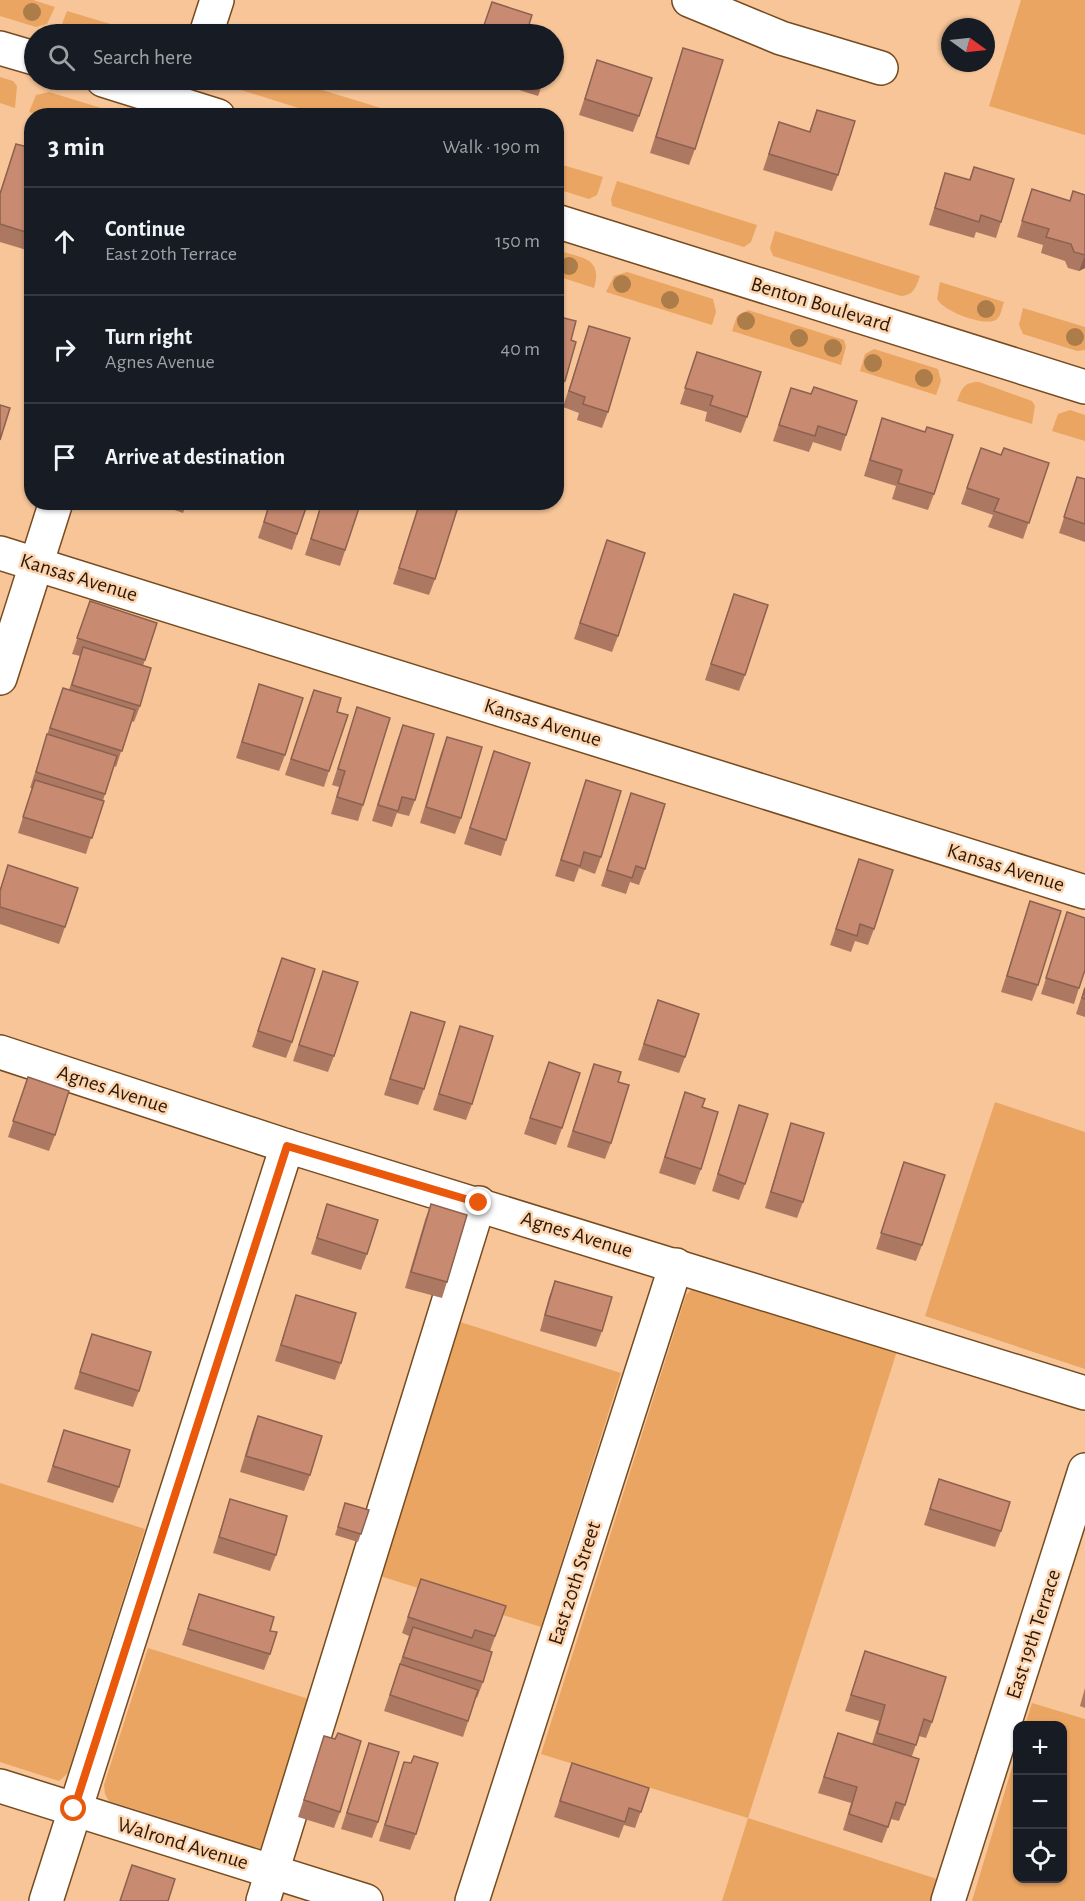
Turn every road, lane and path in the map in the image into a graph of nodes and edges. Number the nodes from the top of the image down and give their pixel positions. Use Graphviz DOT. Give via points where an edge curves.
graph roads {
  1 [pos="217,0"];
  2 [pos="689,0"];
  3 [pos="209,24"];
  4 [pos="0,48"];
  5 [pos="24,55"];
  6 [pos="881,68"];
  7 [pos="144,90"];
  8 [pos="185,100"];
  9 [pos="202,108"];
  10 [pos="564,224"];
  11 [pos="1085,387"];
  12 [pos="53,510"];
  13 [pos="0,553"];
  14 [pos="36,564"];
  15 [pos="0,678"];
  16 [pos="1085,892"];
  17 [pos="0,1052"];
  18 [pos="287,1146"];
  19 [pos="479,1203"];
  20 [pos="676,1265"];
  21 [pos="1085,1393"];
  22 [pos="1085,1470"];
  23 [pos="0,1786"];
  24 [pos="74,1809"];
  25 [pos="268,1886"];
  26 [pos="46,1901"];
  27 [pos="366,1901"];
  28 [pos="472,1901"];
  29 [pos="948,1901"];
  1 -- 3 [label="street"];
  2 -- 6 [label="street" via="781,38"];
  4 -- 5 [label="street"];
  7 -- 8 [label="street"];
  8 -- 9 [label="street"];
  10 -- 11 [label="street, Benton Boulevard"];
  12 -- 14 [label="street"];
  13 -- 14 [label="street, Kansas Avenue"];
  14 -- 15 [label="street"];
  14 -- 16 [label="street, Kansas Avenue"];
  17 -- 18 [label="street, Agnes Avenue"];
  18 -- 19 [label="street, Agnes Avenue"];
  18 -- 24 [label="street"];
  19 -- 20 [label="street, Agnes Avenue"];
  19 -- 25 [label="street"];
  20 -- 21 [label="street, Agnes Avenue"];
  20 -- 28 [label="street, East 20th Street"];
  22 -- 29 [label="street, East 19th Terrace"];
  23 -- 24 [label="street, Walrond Avenue"];
  24 -- 25 [label="street, Walrond Avenue"];
  24 -- 26 [label="street"];
  25 -- 27 [label="street, Walrond Avenue"];
}
